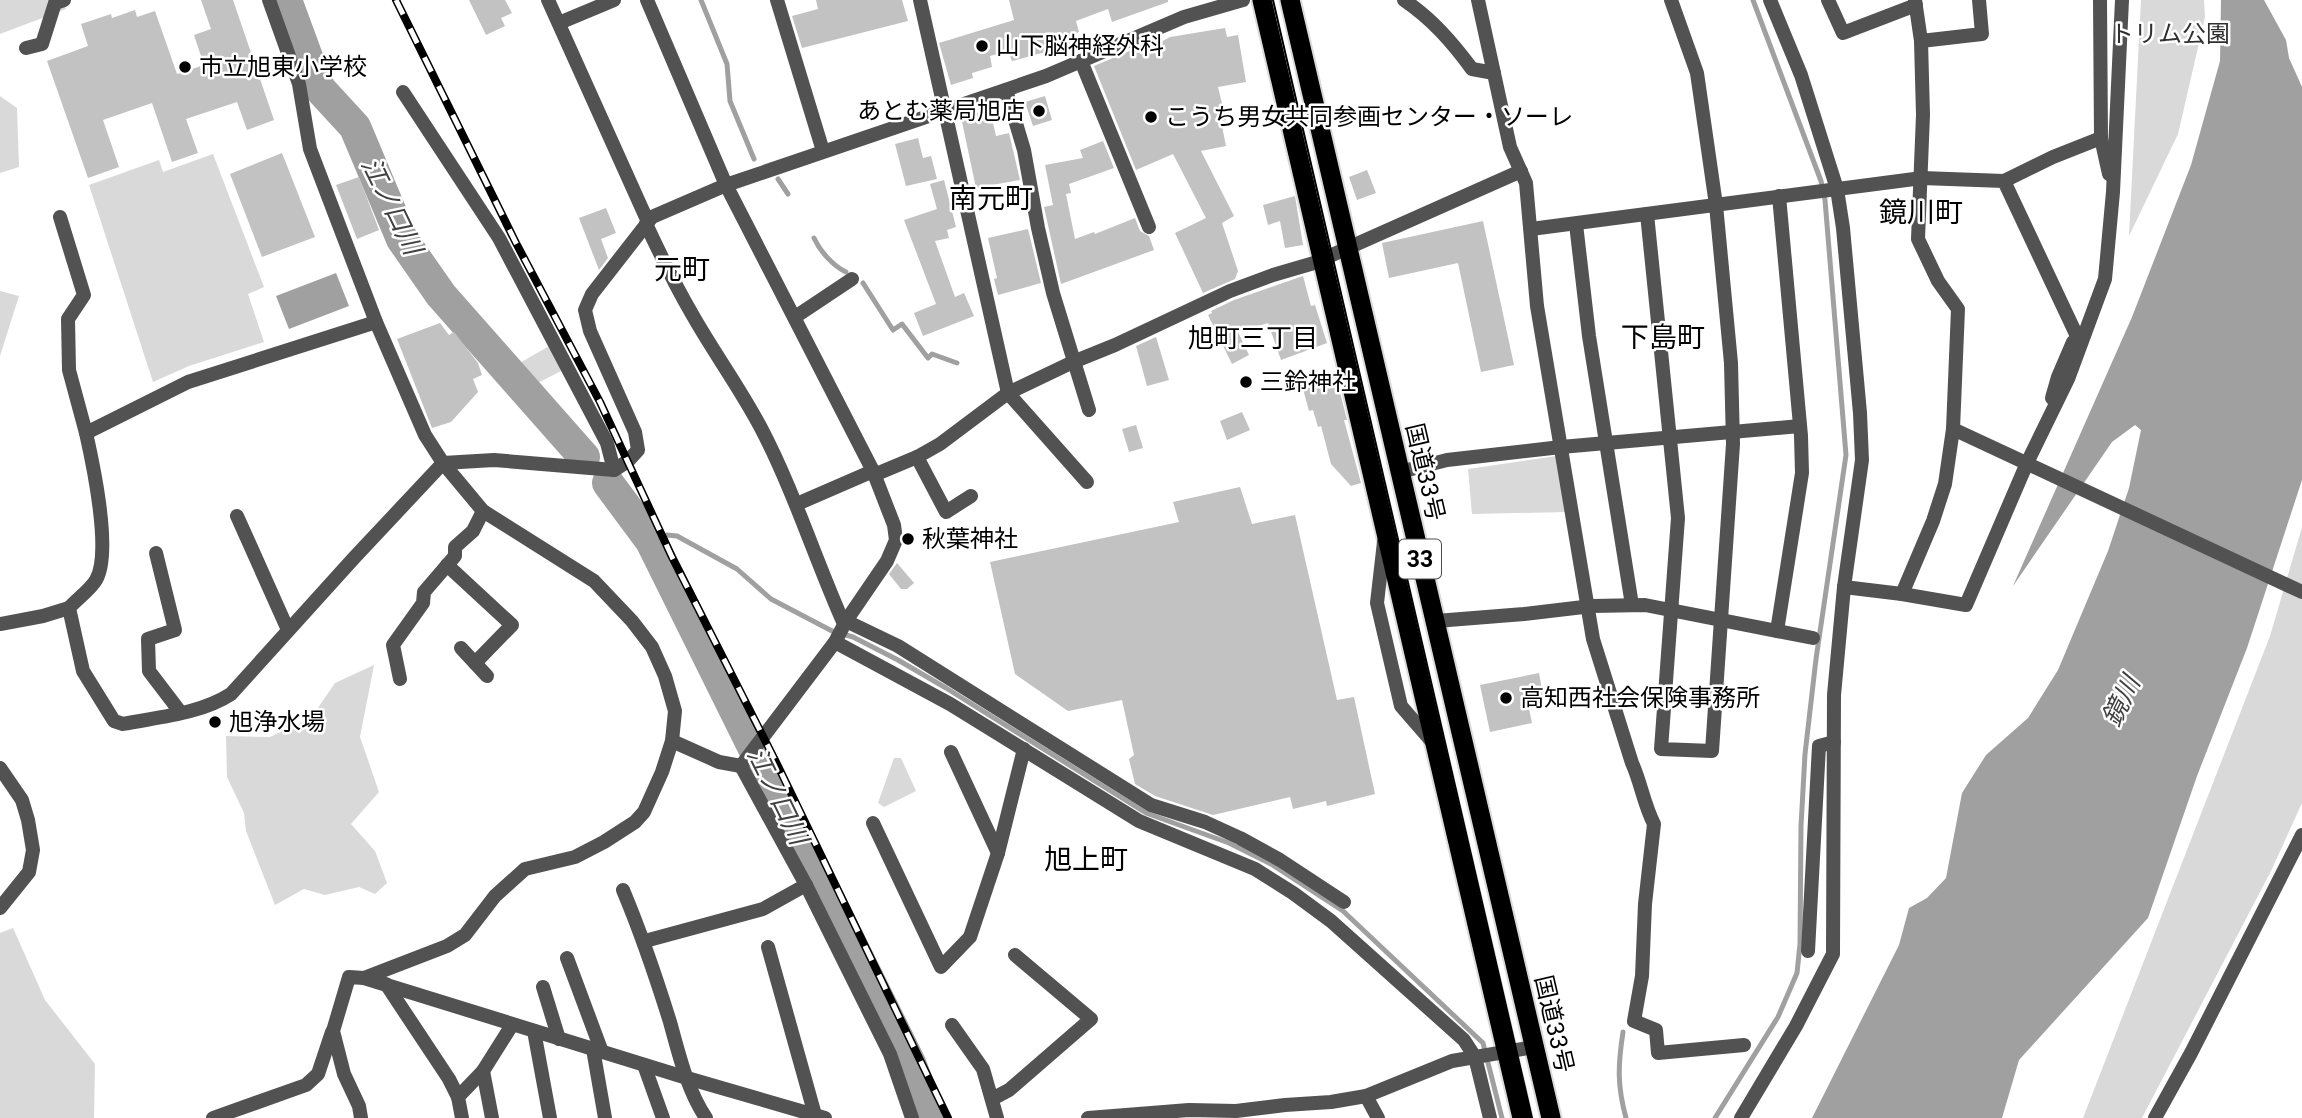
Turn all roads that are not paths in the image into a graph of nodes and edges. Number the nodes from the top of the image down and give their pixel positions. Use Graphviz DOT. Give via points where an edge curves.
graph roads {
  1 [pos="64,0"];
  2 [pos="269,0"];
  3 [pos="548,0"];
  4 [pos="614,0"];
  5 [pos="647,0"];
  6 [pos="777,0"];
  7 [pos="920,0"];
  8 [pos="1243,0"];
  9 [pos="1262,0"];
  10 [pos="1290,0"];
  11 [pos="1404,0"];
  12 [pos="1478,0"];
  13 [pos="1671,0"];
  14 [pos="1770,0"];
  15 [pos="1828,0"];
  16 [pos="1979,0"];
  17 [pos="2100,0"];
  18 [pos="2122,0"];
  19 [pos="1916,3"];
  20 [pos="559,23"];
  21 [pos="1921,41"];
  22 [pos="26,48"];
  23 [pos="1081,61"];
  24 [pos="1494,73"];
  25 [pos="1006,90"];
  26 [pos="403,92"];
  27 [pos="946,111"];
  28 [pos="2101,138"];
  29 [pos="823,151"];
  30 [pos="1521,171"];
  31 [pos="1922,178"];
  32 [pos="2004,181"];
  33 [pos="726,185"];
  34 [pos="1835,189"];
  35 [pos="2113,192"];
  36 [pos="1779,196"];
  37 [pos="1716,205"];
  38 [pos="1647,214"];
  39 [pos="60,217"];
  40 [pos="647,223"];
  41 [pos="1576,224"];
  42 [pos="1149,227"];
  43 [pos="1531,229"];
  44 [pos="1348,248"];
  45 [pos="1323,259"];
  46 [pos="852,279"];
  47 [pos="795,317"];
  48 [pos="2091,317"];
  49 [pos="376,322"];
  50 [pos="2076,334"];
  51 [pos="1073,362"];
  52 [pos="1008,393"];
  53 [pos="1089,410"];
  54 [pos="1800,426"];
  55 [pos="2045,427"];
  56 [pos="1953,429"];
  57 [pos="1732,432"];
  58 [pos="86,433"];
  59 [pos="1670,437"];
  60 [pos="1606,443"];
  61 [pos="1561,447"];
  62 [pos="917,457"];
  63 [pos="443,463"];
  64 [pos="2027,463"];
  65 [pos="614,470"];
  66 [pos="1400,472"];
  67 [pos="874,473"];
  68 [pos="1087,482"];
  69 [pos="971,496"];
  70 [pos="797,504"];
  71 [pos="483,511"];
  72 [pos="237,516"];
  73 [pos="156,553"];
  74 [pos="447,565"];
  75 [pos="1844,587"];
  76 [pos="2302,592"];
  77 [pos="1902,594"];
  78 [pos="1632,605"];
  79 [pos="1588,607"];
  80 [pos="69,608"];
  81 [pos="1671,610"];
  82 [pos="1436,621"];
  83 [pos="1720,621"];
  84 [pos="0,624"];
  85 [pos="288,630"];
  86 [pos="841,631"];
  87 [pos="1777,631"];
  88 [pos="1812,638"];
  89 [pos="461,648"];
  90 [pos="475,663"];
  91 [pos="487,676"];
  92 [pos="400,679"];
  93 [pos="181,713"];
  94 [pos="672,741"];
  95 [pos="1834,742"];
  96 [pos="1024,749"];
  97 [pos="951,752"];
  98 [pos="743,762"];
  99 [pos="0,768"];
  100 [pos="873,823"];
  101 [pos="2302,835"];
  102 [pos="1216,839"];
  103 [pos="998,853"];
  104 [pos="806,885"];
  105 [pos="623,890"];
  106 [pos="0,908"];
  107 [pos="1338,911"];
  108 [pos="645,941"];
  109 [pos="768,947"];
  110 [pos="1808,951"];
  111 [pos="1015,955"];
  112 [pos="567,958"];
  113 [pos="364,978"];
  114 [pos="386,984"];
  115 [pos="543,987"];
  116 [pos="512,1025"];
  117 [pos="952,1025"];
  118 [pos="333,1031"];
  119 [pos="534,1031"];
  120 [pos="559,1039"];
  121 [pos="1744,1045"];
  122 [pos="1534,1047"];
  123 [pos="597,1051"];
  124 [pos="1488,1055"];
  125 [pos="644,1065"];
  126 [pos="483,1071"];
  127 [pos="687,1078"];
  128 [pos="1366,1096"];
  129 [pos="458,1097"];
  130 [pos="992,1100"];
  131 [pos="1272,1112"];
  132 [pos="1192,1114"];
  133 [pos="820,1116"];
  134 [pos="213,1118"];
  135 [pos="361,1118"];
  136 [pos="462,1118"];
  137 [pos="492,1118"];
  138 [pos="550,1118"];
  139 [pos="606,1118"];
  140 [pos="663,1118"];
  141 [pos="706,1118"];
  142 [pos="912,1118"];
  143 [pos="997,1118"];
  144 [pos="1088,1118"];
  145 [pos="1377,1118"];
  146 [pos="1490,1118"];
  147 [pos="1522,1118"];
  148 [pos="1551,1118"];
  149 [pos="1741,1118"];
  150 [pos="2155,1118"];
  1 -- 22 [label="street" via="55,3 42,44"];
  2 -- 49 [label="street" via="299,84 310,149"];
  3 -- 20 [label="street"];
  4 -- 20 [label="street"];
  5 -- 33 [label="street"];
  6 -- 29 [label="street"];
  7 -- 27 [label="street"];
  8 -- 23 [label="street" via="1184,17"];
  9 -- 45 [label="highway, 国道33号 / 33"];
  10 -- 44 [label="highway, 国道33号 / 33"];
  11 -- 24 [label="street" via="1443,32 1472,69"];
  12 -- 24 [label="street"];
  13 -- 37 [label="street" via="1697,73"];
  14 -- 34 [label="street" via="1801,75"];
  15 -- 19 [label="street" via="1843,33"];
  16 -- 21 [label="street" via="1982,34"];
  17 -- 28 [label="street"];
  18 -- 35 [label="street"];
  19 -- 21 [label="street"];
  20 -- 40 [label="street"];
  21 -- 31 [label="street"];
  23 -- 25 [label="street"];
  23 -- 42 [label="street"];
  24 -- 30 [label="street" via="1510,147"];
  25 -- 27 [label="street"];
  25 -- 51 [label="street"];
  26 -- 65 [label="street" via="499,238 607,443"];
  27 -- 29 [label="street"];
  27 -- 52 [label="street"];
  28 -- 32 [label="street"];
  28 -- 35 [label="street"];
  29 -- 33 [label="street"];
  30 -- 43 [label="street"];
  30 -- 44 [label="street"];
  31 -- 32 [label="street"];
  31 -- 34 [label="street"];
  31 -- 56 [label="street" via="1918,239 1958,309"];
  32 -- 50 [label="street"];
  33 -- 40 [label="street"];
  33 -- 47 [label="street"];
  34 -- 36 [label="street"];
  34 -- 75 [label="street" via="1843,228 1862,460"];
  35 -- 48 [label="street" via="2105,279"];
  36 -- 37 [label="street"];
  36 -- 54 [label="street"];
  37 -- 38 [label="street"];
  37 -- 57 [label="street" via="1731,363"];
  38 -- 41 [label="street"];
  38 -- 59 [label="street"];
  39 -- 58 [label="street" via="84,295 68,319 69,370"];
  40 -- 65 [label="street" via="592,294 585,310 635,432 638,450"];
  40 -- 70 [label="street" via="692,315 757,421"];
  41 -- 43 [label="street"];
  41 -- 60 [label="street"];
  43 -- 61 [label="street" via="1537,306"];
  44 -- 45 [label="street"];
  44 -- 66 [label="highway, 国道33号 / 33"];
  45 -- 51 [label="street" via="1230,291"];
  45 -- 124 [label="highway, 国道33号 / 33" via="1437,748"];
  46 -- 47 [label="street"];
  47 -- 67 [label="street"];
  48 -- 50 [label="street"];
  48 -- 55 [label="street"];
  49 -- 58 [label="street" via="188,382"];
  49 -- 63 [label="street" via="425,435"];
  50 -- 55 [label="street"];
  51 -- 52 [label="street"];
  51 -- 53 [label="street"];
  52 -- 62 [label="street"];
  52 -- 68 [label="street"];
  54 -- 57 [label="street"];
  54 -- 87 [label="street" via="1802,474"];
  55 -- 64 [label="street"];
  56 -- 64 [label="street"];
  56 -- 77 [label="street" via="1945,484"];
  57 -- 59 [label="street"];
  57 -- 83 [label="street"];
  58 -- 80 [label="street" via="96,473 102,567 95,582"];
  59 -- 60 [label="street"];
  59 -- 81 [label="street" via="1678,518"];
  60 -- 61 [label="street"];
  60 -- 78 [label="street"];
  61 -- 66 [label="street" via="1447,460"];
  61 -- 79 [label="street"];
  62 -- 67 [label="street"];
  62 -- 69 [label="street" via="946,512"];
  63 -- 65 [label="street" via="494,460"];
  63 -- 71 [label="street"];
  63 -- 85 [label="street"];
  64 -- 76 [label="street"];
  64 -- 77 [label="street" via="1966,605"];
  66 -- 82 [label="highway, 国道33号 / 33"];
  67 -- 70 [label="street"];
  67 -- 86 [label="street" via="896,540"];
  70 -- 86 [label="street"];
  71 -- 74 [label="street"];
  71 -- 94 [label="street" via="594,581 632,621 652,647 665,676 675,711"];
  72 -- 85 [label="street"];
  73 -- 93 [label="street" via="175,631 148,639 149,671"];
  74 -- 90 [label="street" via="512,625"];
  74 -- 92 [label="street" via="424,592 423,603 393,645"];
  75 -- 77 [label="street"];
  75 -- 95 [label="street"];
  78 -- 79 [label="street"];
  78 -- 81 [label="street"];
  79 -- 82 [label="street"];
  79 -- 121 [label="street" via="1593,639 1654,824 1634,1021 1656,1030 1658,1053"];
  80 -- 84 [label="street"];
  80 -- 93 [label="street" via="83,671 114,722"];
  81 -- 83 [label="street"];
  81 -- 83 [label="street" via="1661,749 1712,751"];
  82 -- 122 [label="highway, 国道33号 / 33"];
  83 -- 87 [label="street"];
  85 -- 93 [label="street" via="232,694"];
  86 -- 96 [label="street"];
  86 -- 98 [label="street"];
  86 -- 102 [label="street" via="898,646 1150,805"];
  87 -- 88 [label="street"];
  89 -- 90 [label="street"];
  90 -- 91 [label="street"];
  94 -- 98 [label="street" via="719,762"];
  94 -- 113 [label="street" via="663,772 635,822 575,857 525,869 495,896 465,935"];
  95 -- 110 [label="street" via="1819,746"];
  95 -- 149 [label="street" via="1832,954"];
  96 -- 102 [label="street" via="1139,821"];
  96 -- 103 [label="street"];
  97 -- 103 [label="street"];
  98 -- 104 [label="street"];
  99 -- 106 [label="street" via="22,800 33,850 29,873"];
  100 -- 103 [label="street" via="941,967 970,937"];
  101 -- 150 [label="street"];
  102 -- 107 [label="street" via="1293,892"];
  102 -- 107 [label="street" via="1280,860"];
  104 -- 108 [label="street" via="763,909"];
  104 -- 142 [label="street" via="890,1054"];
  105 -- 108 [label="street"];
  107 -- 124 [label="street" via="1444,1022"];
  108 -- 127 [label="street"];
  109 -- 133 [label="street"];
  111 -- 130 [label="street" via="1091,1019"];
  112 -- 123 [label="street"];
  113 -- 114 [label="street"];
  113 -- 118 [label="street" via="349,977"];
  114 -- 116 [label="street"];
  114 -- 129 [label="street"];
  115 -- 120 [label="street"];
  116 -- 119 [label="street"];
  116 -- 126 [label="street"];
  117 -- 130 [label="street" via="983,1069"];
  118 -- 134 [label="street" via="318,1074 306,1085"];
  118 -- 135 [label="street"];
  119 -- 120 [label="street"];
  119 -- 138 [label="street"];
  120 -- 123 [label="street"];
  122 -- 124 [label="street"];
  122 -- 148 [label="highway, 国道33号 / 33"];
  123 -- 125 [label="street"];
  123 -- 139 [label="street"];
  124 -- 128 [label="street" via="1452,1061"];
  124 -- 146 [label="street"];
  124 -- 147 [label="highway, 国道33号 / 33"];
  125 -- 127 [label="street"];
  125 -- 140 [label="street"];
  126 -- 129 [label="street"];
  126 -- 137 [label="street"];
  127 -- 133 [label="street"];
  127 -- 141 [label="street"];
  128 -- 131 [label="street"];
  128 -- 145 [label="street"];
  129 -- 136 [label="street"];
  130 -- 143 [label="street"];
  131 -- 132 [label="street"];
  132 -- 144 [label="street"];
}
